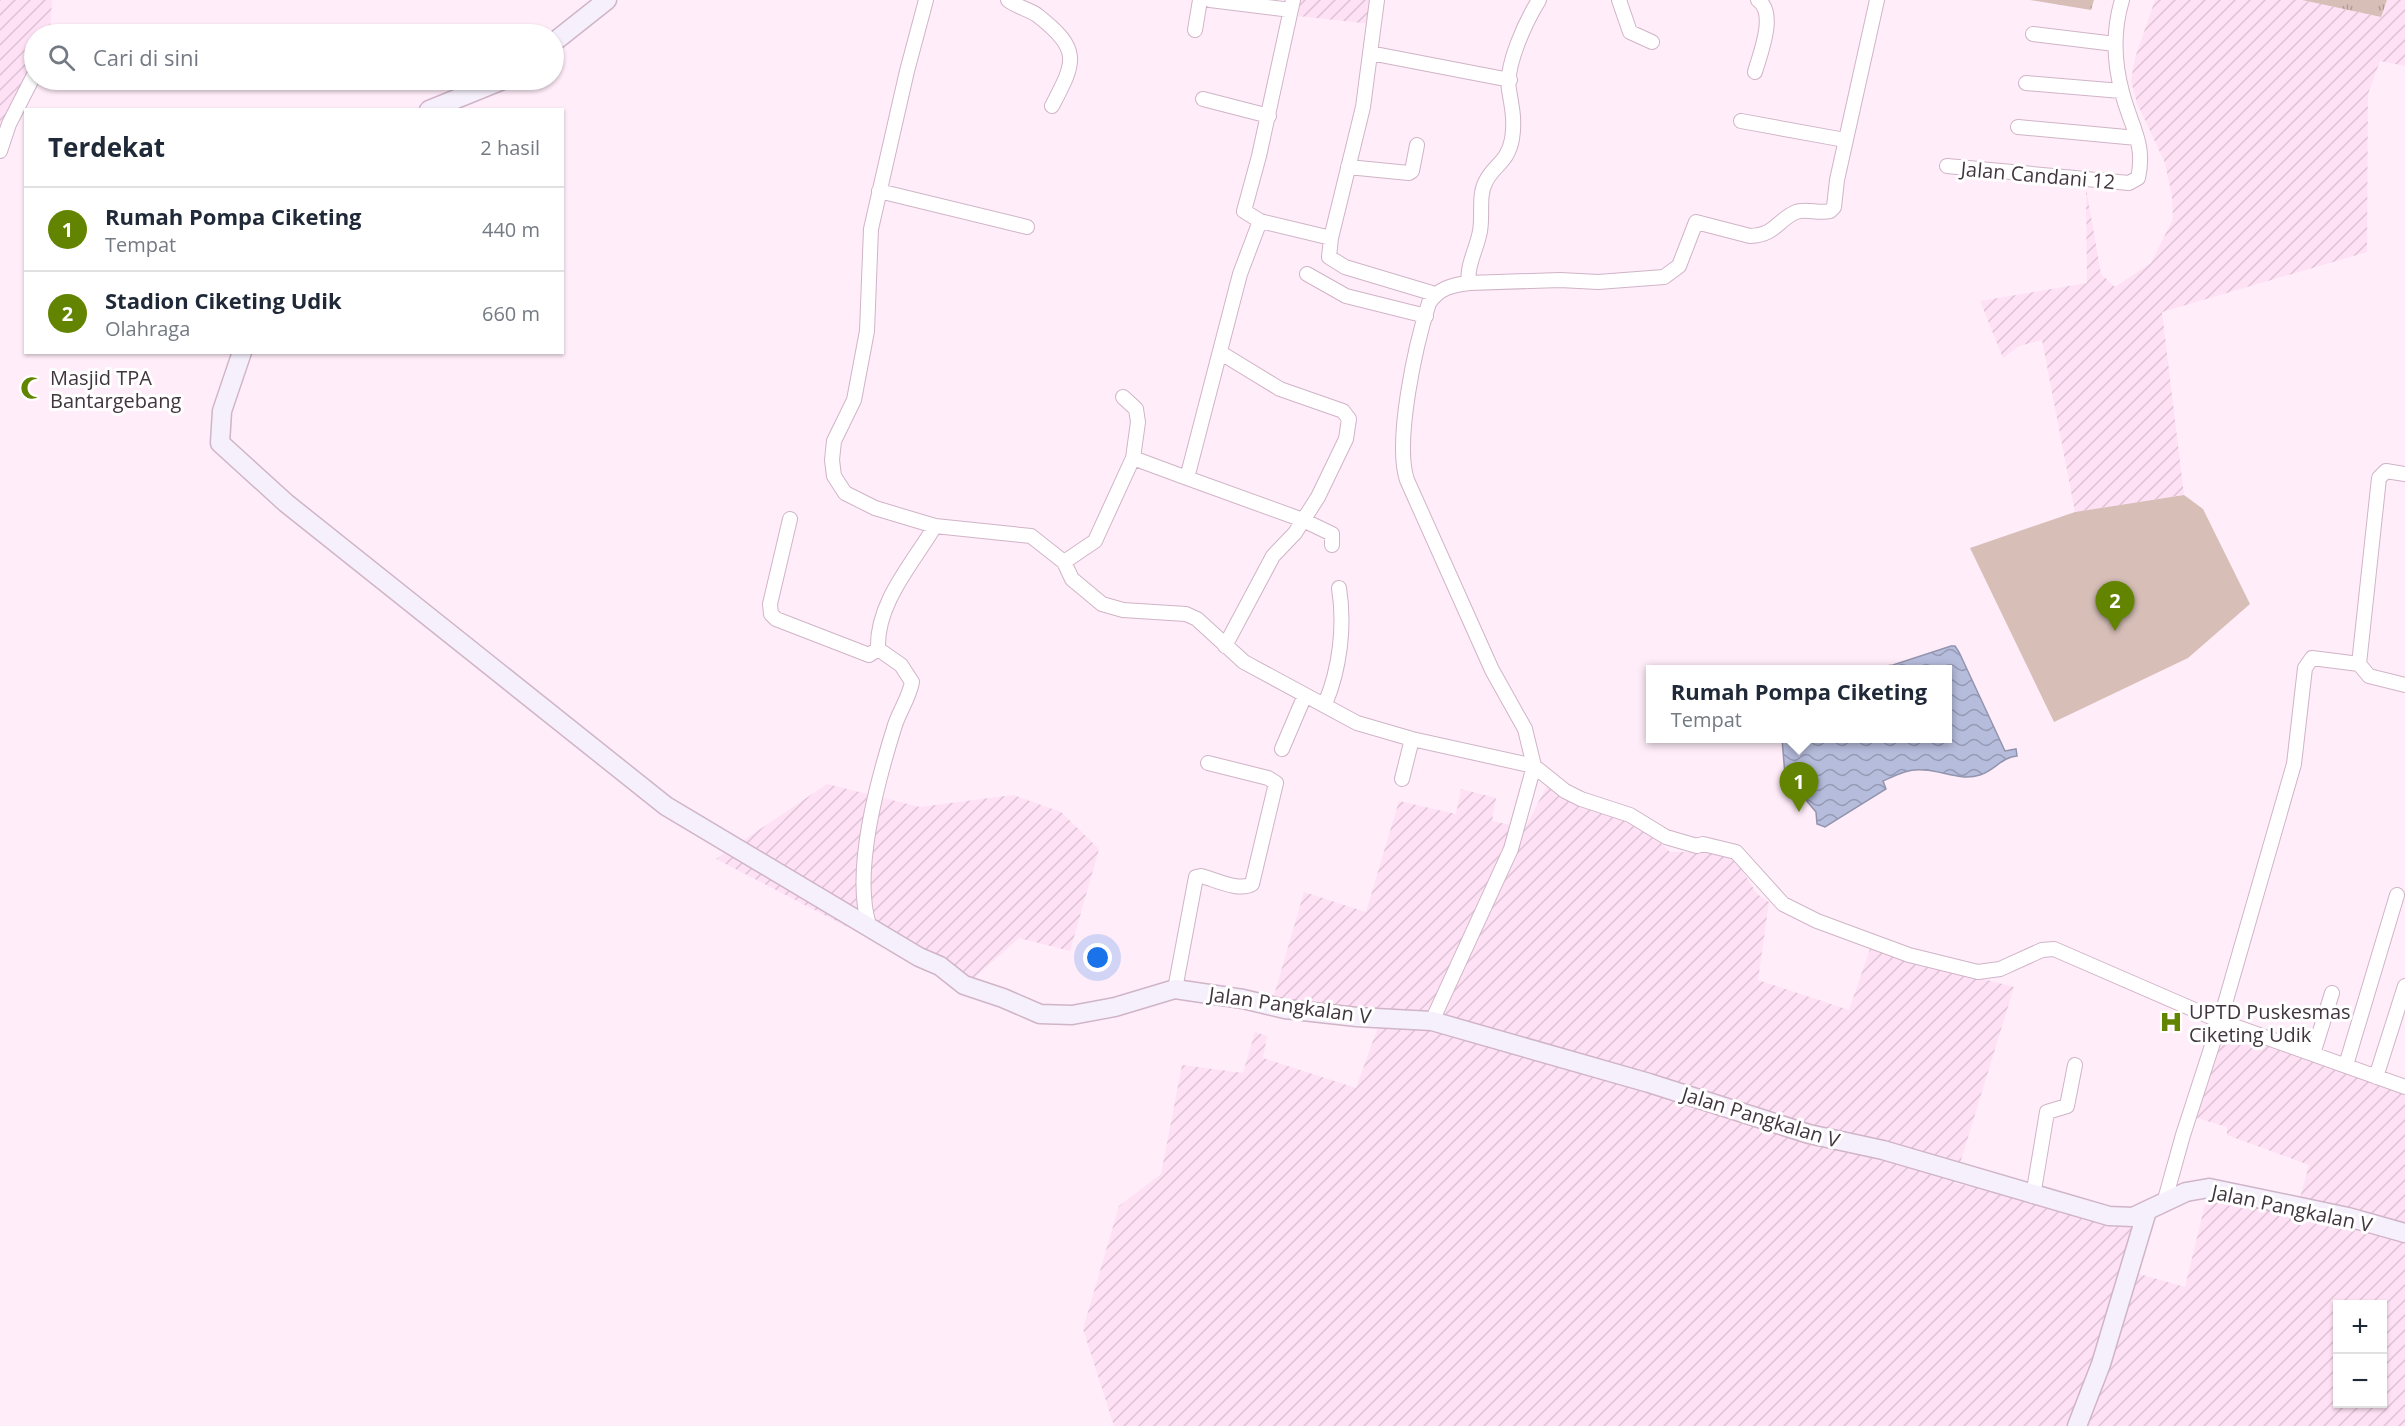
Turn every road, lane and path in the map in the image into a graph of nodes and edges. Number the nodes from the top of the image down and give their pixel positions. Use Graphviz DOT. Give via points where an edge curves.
graph roads {
  1 [pos="607,0"];
  2 [pos="926,0"];
  3 [pos="1008,0"];
  4 [pos="1200,0"];
  5 [pos="1210,0"];
  6 [pos="1377,0"];
  7 [pos="1539,0"];
  8 [pos="1619,0"];
  9 [pos="1758,0"];
  10 [pos="1877,0"];
  11 [pos="2122,0"];
  12 [pos="1292,5"];
  13 [pos="1195,30"];
  14 [pos="564,34"];
  15 [pos="2033,34"];
  16 [pos="1652,42"];
  17 [pos="2115,44"];
  18 [pos="1370,53"];
  19 [pos="1755,72"];
  20 [pos="1510,80"];
  21 [pos="2026,83"];
  22 [pos="26,90"];
  23 [pos="478,90"];
  24 [pos="2121,91"];
  25 [pos="1203,99"];
  26 [pos="1052,106"];
  27 [pos="434,108"];
  28 [pos="1269,116"];
  29 [pos="1741,121"];
  30 [pos="2018,128"];
  31 [pos="2137,138"];
  32 [pos="1845,140"];
  33 [pos="1417,145"];
  34 [pos="0,151"];
  35 [pos="1947,166"];
  36 [pos="1348,167"];
  37 [pos="879,191"];
  38 [pos="1260,221"];
  39 [pos="1027,227"];
  40 [pos="1331,238"];
  41 [pos="1345,267"];
  42 [pos="1307,273"];
  43 [pos="1469,283"];
  44 [pos="1343,294"];
  45 [pos="1435,294"];
  46 [pos="1426,316"];
  47 [pos="1221,353"];
  48 [pos="242,354"];
  49 [pos="1124,397"];
  50 [pos="1133,458"];
  51 [pos="2405,474"];
  52 [pos="1187,478"];
  53 [pos="790,519"];
  54 [pos="1303,520"];
  55 [pos="935,526"];
  56 [pos="1332,545"];
  57 [pos="1064,562"];
  58 [pos="1339,588"];
  59 [pos="1225,646"];
  60 [pos="878,649"];
  61 [pos="2359,664"];
  62 [pos="2405,685"];
  63 [pos="1305,695"];
  64 [pos="1325,704"];
  65 [pos="1412,739"];
  66 [pos="1282,749"];
  67 [pos="1208,763"];
  68 [pos="1534,766"];
  69 [pos="1402,780"];
  70 [pos="2397,895"];
  71 [pos="869,925"];
  72 [pos="2405,986"];
  73 [pos="1175,989"];
  74 [pos="2332,993"];
  75 [pos="1432,1020"];
  76 [pos="2220,1021"];
  77 [pos="2313,1054"];
  78 [pos="2075,1065"];
  79 [pos="2346,1065"];
  80 [pos="2376,1077"];
  81 [pos="2405,1087"];
  82 [pos="2033,1196"];
  83 [pos="2156,1207"];
  84 [pos="2405,1233"];
  85 [pos="2077,1426"];
  1 -- 14 [label="street"];
  2 -- 37 [label="street"];
  3 -- 26 [label="street" via="1036,15 1069,52 1069,74"];
  4 -- 13 [label="street"];
  5 -- 12 [label="street"];
  6 -- 18 [label="street"];
  7 -- 20 [label="street" via="1513,53"];
  8 -- 16 [label="street" via="1630,32"];
  9 -- 19 [label="street" via="1767,16"];
  10 -- 32 [label="street"];
  11 -- 17 [label="street"];
  12 -- 28 [label="street"];
  15 -- 17 [label="street"];
  17 -- 24 [label="street"];
  18 -- 20 [label="street"];
  18 -- 36 [label="street" via="1363,107"];
  20 -- 43 [label="street" via="1512,140 1500,166 1486,179 1480,230 1467,271"];
  21 -- 24 [label="street"];
  22 -- 34 [label="street"];
  23 -- 27 [label="street"];
  24 -- 31 [label="street"];
  25 -- 28 [label="street"];
  28 -- 38 [label="street" via="1244,202 1247,216"];
  29 -- 32 [label="street"];
  30 -- 31 [label="street"];
  31 -- 35 [label="street, Jalan Candani 12" via="2143,158 2138,178 2129,183"];
  32 -- 43 [label="street" via="1830,211 1799,211 1768,234 1759,236 1696,222 1678,266 1664,278"];
  33 -- 36 [label="street" via="1409,173"];
  36 -- 40 [label="street"];
  37 -- 39 [label="street"];
  37 -- 55 [label="street" via="869,254 867,331 854,400 834,441 834,476 845,493 875,508"];
  38 -- 40 [label="street"];
  38 -- 47 [label="street" via="1248,248"];
  40 -- 41 [label="street" via="1329,257"];
  41 -- 44 [label="street"];
  41 -- 45 [label="street"];
  42 -- 44 [label="street"];
  43 -- 45 [label="street" via="1452,285"];
  44 -- 46 [label="street"];
  45 -- 46 [label="street"];
  46 -- 68 [label="street" via="1404,426 1403,467 1492,670 1525,729"];
  47 -- 52 [label="street"];
  47 -- 54 [label="street" via="1280,389 1348,415 1346,439"];
  48 -- 71 [label="street, Jalan Pangkalan V" via="222,411 219,443 286,503 666,806"];
  49 -- 50 [label="street" via="1136,409 1138,422"];
  50 -- 52 [label="street"];
  50 -- 57 [label="street" via="1095,541"];
  51 -- 61 [label="street" via="2386,471 2379,478"];
  52 -- 54 [label="street"];
  53 -- 60 [label="street" via="771,614 868,655"];
  54 -- 56 [label="street" via="1332,534"];
  54 -- 59 [label="street" via="1273,556"];
  55 -- 57 [label="street" via="1031,536"];
  55 -- 60 [label="street" via="881,616"];
  57 -- 59 [label="street" via="1072,579 1102,604 1123,610 1186,614 1197,619"];
  58 -- 64 [label="street" via="1340,640"];
  59 -- 63 [label="street" via="1244,662"];
  60 -- 71 [label="street" via="901,665 912,682 877,787 863,900"];
  61 -- 62 [label="street" via="2369,676"];
  61 -- 76 [label="street" via="2318,657 2312,658 2305,668 2294,764"];
  63 -- 64 [label="street"];
  63 -- 66 [label="street"];
  64 -- 65 [label="street" via="1357,723"];
  65 -- 68 [label="street"];
  65 -- 69 [label="street"];
  67 -- 73 [label="street" via="1276,783 1252,884 1238,886 1196,877"];
  68 -- 75 [label="street" via="1511,849"];
  68 -- 76 [label="street" via="1565,791 1630,815 1666,837 1736,852 1782,904 1817,921 1910,955 1978,972 2000,969 2054,948"];
  70 -- 79 [label="street"];
  71 -- 73 [label="street, Jalan Pangkalan V" via="940,966 963,985 1040,1014 1072,1016"];
  72 -- 80 [label="street"];
  73 -- 75 [label="street, Jalan Pangkalan V" via="1285,1009"];
  74 -- 77 [label="street"];
  75 -- 82 [label="street, Jalan Pangkalan V" via="1809,1134 1883,1150"];
  76 -- 77 [label="street"];
  76 -- 83 [label="street"];
  77 -- 79 [label="street"];
  78 -- 82 [label="street" via="2067,1106 2047,1113"];
  79 -- 80 [label="street"];
  80 -- 81 [label="street"];
  82 -- 83 [label="street, Jalan Pangkalan V" via="2109,1216 2133,1218"];
  83 -- 84 [label="street, Jalan Pangkalan V" via="2186,1192 2209,1188"];
  83 -- 85 [label="street"];
}
